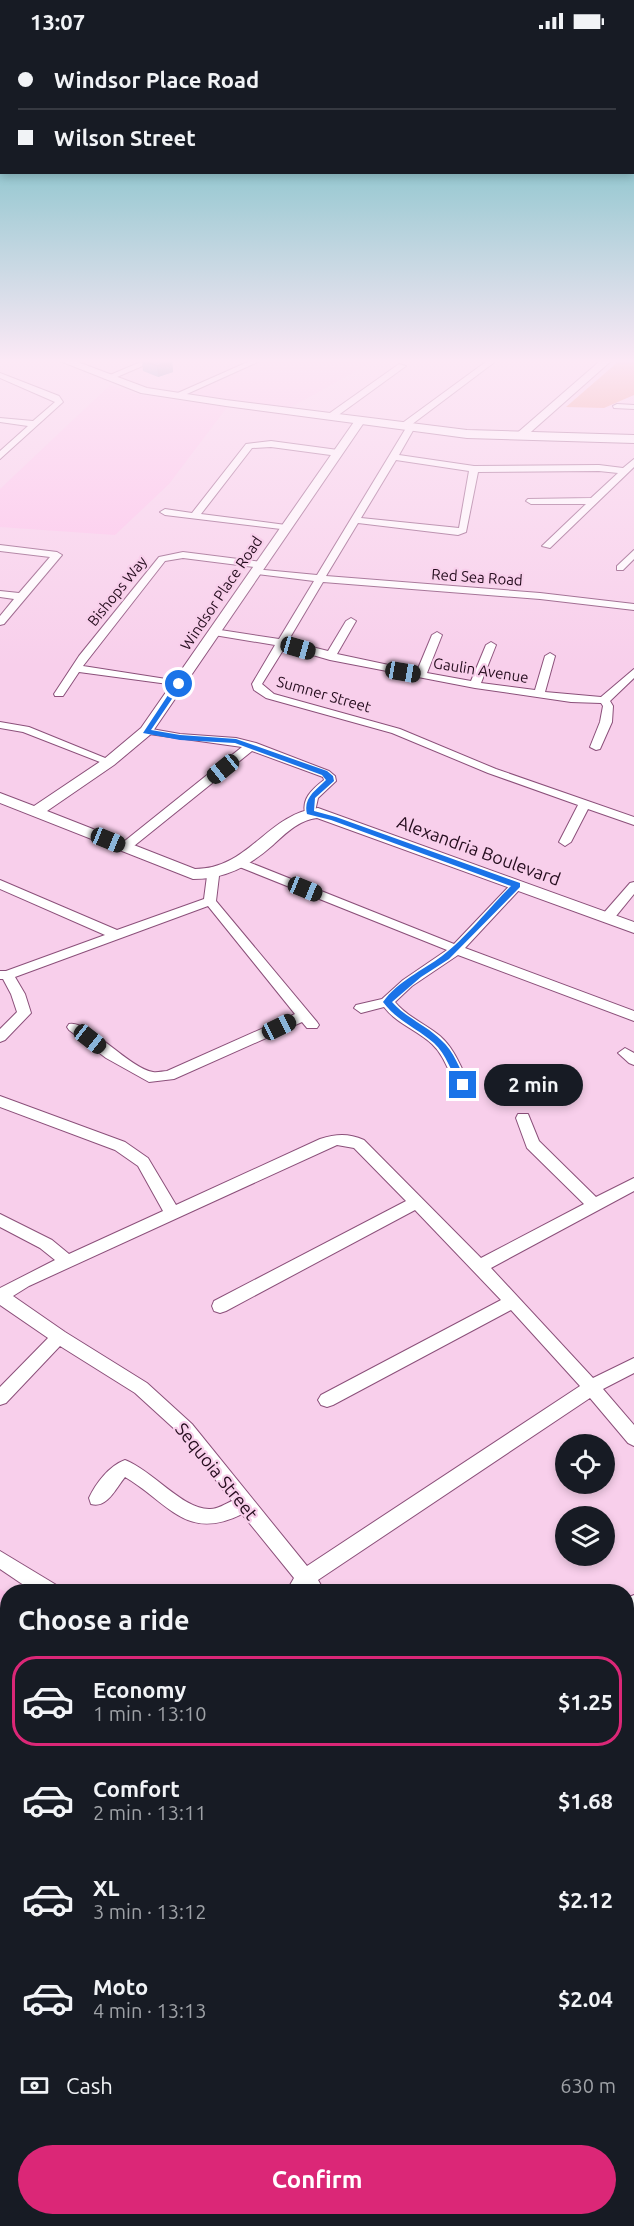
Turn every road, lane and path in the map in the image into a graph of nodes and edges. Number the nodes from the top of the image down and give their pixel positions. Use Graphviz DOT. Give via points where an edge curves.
graph roads {
  1 [pos="236,463"];
  2 [pos="331,463"];
  3 [pos="390,463"];
  4 [pos="433,463"];
  5 [pos="474,469"];
  6 [pos="628,473"];
  7 [pos="531,501"];
  8 [pos="594,501"];
  9 [pos="165,512"];
  10 [pos="195,516"];
  11 [pos="356,520"];
  12 [pos="286,528"];
  13 [pos="547,546"];
  14 [pos="0,548"];
  15 [pos="634,554"];
  16 [pos="259,568"];
  17 [pos="620,568"];
  18 [pos="318,580"];
  19 [pos="0,594"];
  20 [pos="23,597"];
  21 [pos="634,607"];
  22 [pos="351,621"];
  23 [pos="0,622"];
  24 [pos="214,632"];
  25 [pos="437,635"];
  26 [pos="282,643"];
  27 [pos="491,645"];
  28 [pos="550,656"];
  29 [pos="330,657"];
  30 [pos="77,668"];
  31 [pos="634,672"];
  32 [pos="421,675"];
  33 [pos="179,684"];
  34 [pos="475,685"];
  35 [pos="59,694"];
  36 [pos="539,694"];
  37 [pos="604,700"];
  38 [pos="0,725"];
  39 [pos="146,731"];
  40 [pos="252,746"];
  41 [pos="596,747"];
  42 [pos="108,762"];
  43 [pos="0,798"];
  44 [pos="584,805"];
  45 [pos="36,812"];
  46 [pos="310,813"];
  47 [pos="634,820"];
  48 [pos="565,842"];
  49 [pos="125,848"];
  50 [pos="241,863"];
  51 [pos="213,876"];
  52 [pos="0,885"];
  53 [pos="517,885"];
  54 [pos="634,886"];
  55 [pos="210,901"];
  56 [pos="607,918"];
  57 [pos="634,928"];
  58 [pos="119,936"];
  59 [pos="455,949"];
  60 [pos="3,975"];
  61 [pos="387,1002"];
  62 [pos="361,1008"];
  63 [pos="634,1016"];
  64 [pos="74,1027"];
  65 [pos="0,1037"];
  66 [pos="463,1085"];
  67 [pos="0,1101"];
  68 [pos="523,1118"];
  69 [pos="634,1184"];
  70 [pos="418,1202"];
  71 [pos="595,1205"];
  72 [pos="173,1214"];
  73 [pos="0,1220"];
  74 [pos="68,1262"];
  75 [pos="480,1266"];
  76 [pos="0,1296"];
  77 [pos="513,1301"];
  78 [pos="220,1306"];
  79 [pos="59,1337"];
  80 [pos="634,1365"];
  81 [pos="592,1387"];
  82 [pos="0,1398"];
  83 [pos="327,1400"];
  84 [pos="634,1438"];
  85 [pos="98,1498"];
  86 [pos="244,1504"];
  87 [pos="0,1559"];
  88 [pos="39,1584"];
  89 [pos="303,1584"];
  90 [pos="309,1584"];
  1 -- 10 [label="street"];
  2 -- 12 [label="street, Windsor Place Road"];
  3 -- 11 [label="street, Sumner Street"];
  4 -- 5 [label="street"];
  5 -- 6 [label="street" via="599,468"];
  5 -- 11 [label="street" via="463,530"];
  6 -- 8 [label="street"];
  7 -- 8 [label="street"];
  8 -- 13 [label="street"];
  9 -- 10 [label="street"];
  10 -- 12 [label="street"];
  11 -- 18 [label="street, Sumner Street"];
  12 -- 16 [label="street, Windsor Place Road"];
  14 -- 20 [label="street" via="57,555"];
  15 -- 17 [label="street"];
  16 -- 18 [label="street, Bishops Way"];
  16 -- 24 [label="street, Windsor Place Road"];
  16 -- 30 [label="street, Bishops Way" via="177,554 162,558"];
  18 -- 21 [label="street, Red Sea Road"];
  18 -- 26 [label="street, Sumner Street"];
  19 -- 20 [label="street"];
  20 -- 23 [label="street"];
  22 -- 29 [label="street"];
  24 -- 26 [label="street, Gaulin Avenue"];
  24 -- 33 [label="street, Windsor Place Road"];
  25 -- 32 [label="street"];
  26 -- 29 [label="street, Gaulin Avenue"];
  26 -- 44 [label="street, Sumner Street" via="257,684 264,694 396,731"];
  27 -- 34 [label="street"];
  28 -- 36 [label="street"];
  29 -- 32 [label="street, Gaulin Avenue"];
  30 -- 33 [label="street"];
  30 -- 35 [label="street, Bishops Way"];
  31 -- 37 [label="street"];
  32 -- 34 [label="street, Gaulin Avenue"];
  33 -- 39 [label="street, Windsor Place Road"];
  34 -- 36 [label="street, Gaulin Avenue"];
  36 -- 37 [label="street, Gaulin Avenue"];
  37 -- 41 [label="street" via="608,706 606,722"];
  38 -- 42 [label="street" via="25,729"];
  39 -- 40 [label="street"];
  39 -- 42 [label="street, Windsor Place Road"];
  40 -- 46 [label="street" via="329,776 330,781 312,797"];
  40 -- 49 [label="street"];
  42 -- 45 [label="street, Windsor Place Road"];
  43 -- 45 [label="street"];
  44 -- 47 [label="street, Sumner Street"];
  44 -- 48 [label="street"];
  45 -- 49 [label="street"];
  46 -- 50 [label="street" via="300,816"];
  46 -- 53 [label="street, Alexandria Boulevard" via="334,818"];
  49 -- 51 [label="street" via="193,874"];
  50 -- 51 [label="street"];
  50 -- 59 [label="street"];
  51 -- 55 [label="street"];
  52 -- 58 [label="street"];
  53 -- 56 [label="street, Alexandria Boulevard"];
  53 -- 59 [label="street"];
  54 -- 56 [label="street"];
  55 -- 58 [label="street"];
  55 -- 64 [label="street" via="307,1020 169,1076 149,1077"];
  56 -- 57 [label="street, Alexandria Boulevard"];
  58 -- 60 [label="street"];
  59 -- 61 [label="street"];
  59 -- 63 [label="street"];
  60 -- 65 [label="street" via="18,994 24,1012"];
  61 -- 62 [label="street"];
  61 -- 66 [label="street" via="437,1040"];
  67 -- 72 [label="street" via="120,1146 143,1162"];
  68 -- 71 [label="street" via="532,1144"];
  69 -- 71 [label="street"];
  70 -- 72 [label="street" via="359,1144 337,1140"];
  70 -- 75 [label="street"];
  70 -- 78 [label="street"];
  71 -- 75 [label="street"];
  72 -- 74 [label="street"];
  73 -- 74 [label="street" via="46,1244"];
  74 -- 76 [label="street"];
  75 -- 77 [label="street"];
  76 -- 79 [label="street, Sequoia Street"];
  77 -- 81 [label="street"];
  77 -- 83 [label="street"];
  79 -- 82 [label="street"];
  79 -- 86 [label="street, Sequoia Street" via="141,1388 186,1429"];
  80 -- 81 [label="street"];
  81 -- 84 [label="street"];
  81 -- 90 [label="street"];
  85 -- 86 [label="street" via="124,1468 185,1509 205,1517 218,1516"];
  86 -- 89 [label="street, Sequoia Street"];
  87 -- 88 [label="street"];
}
